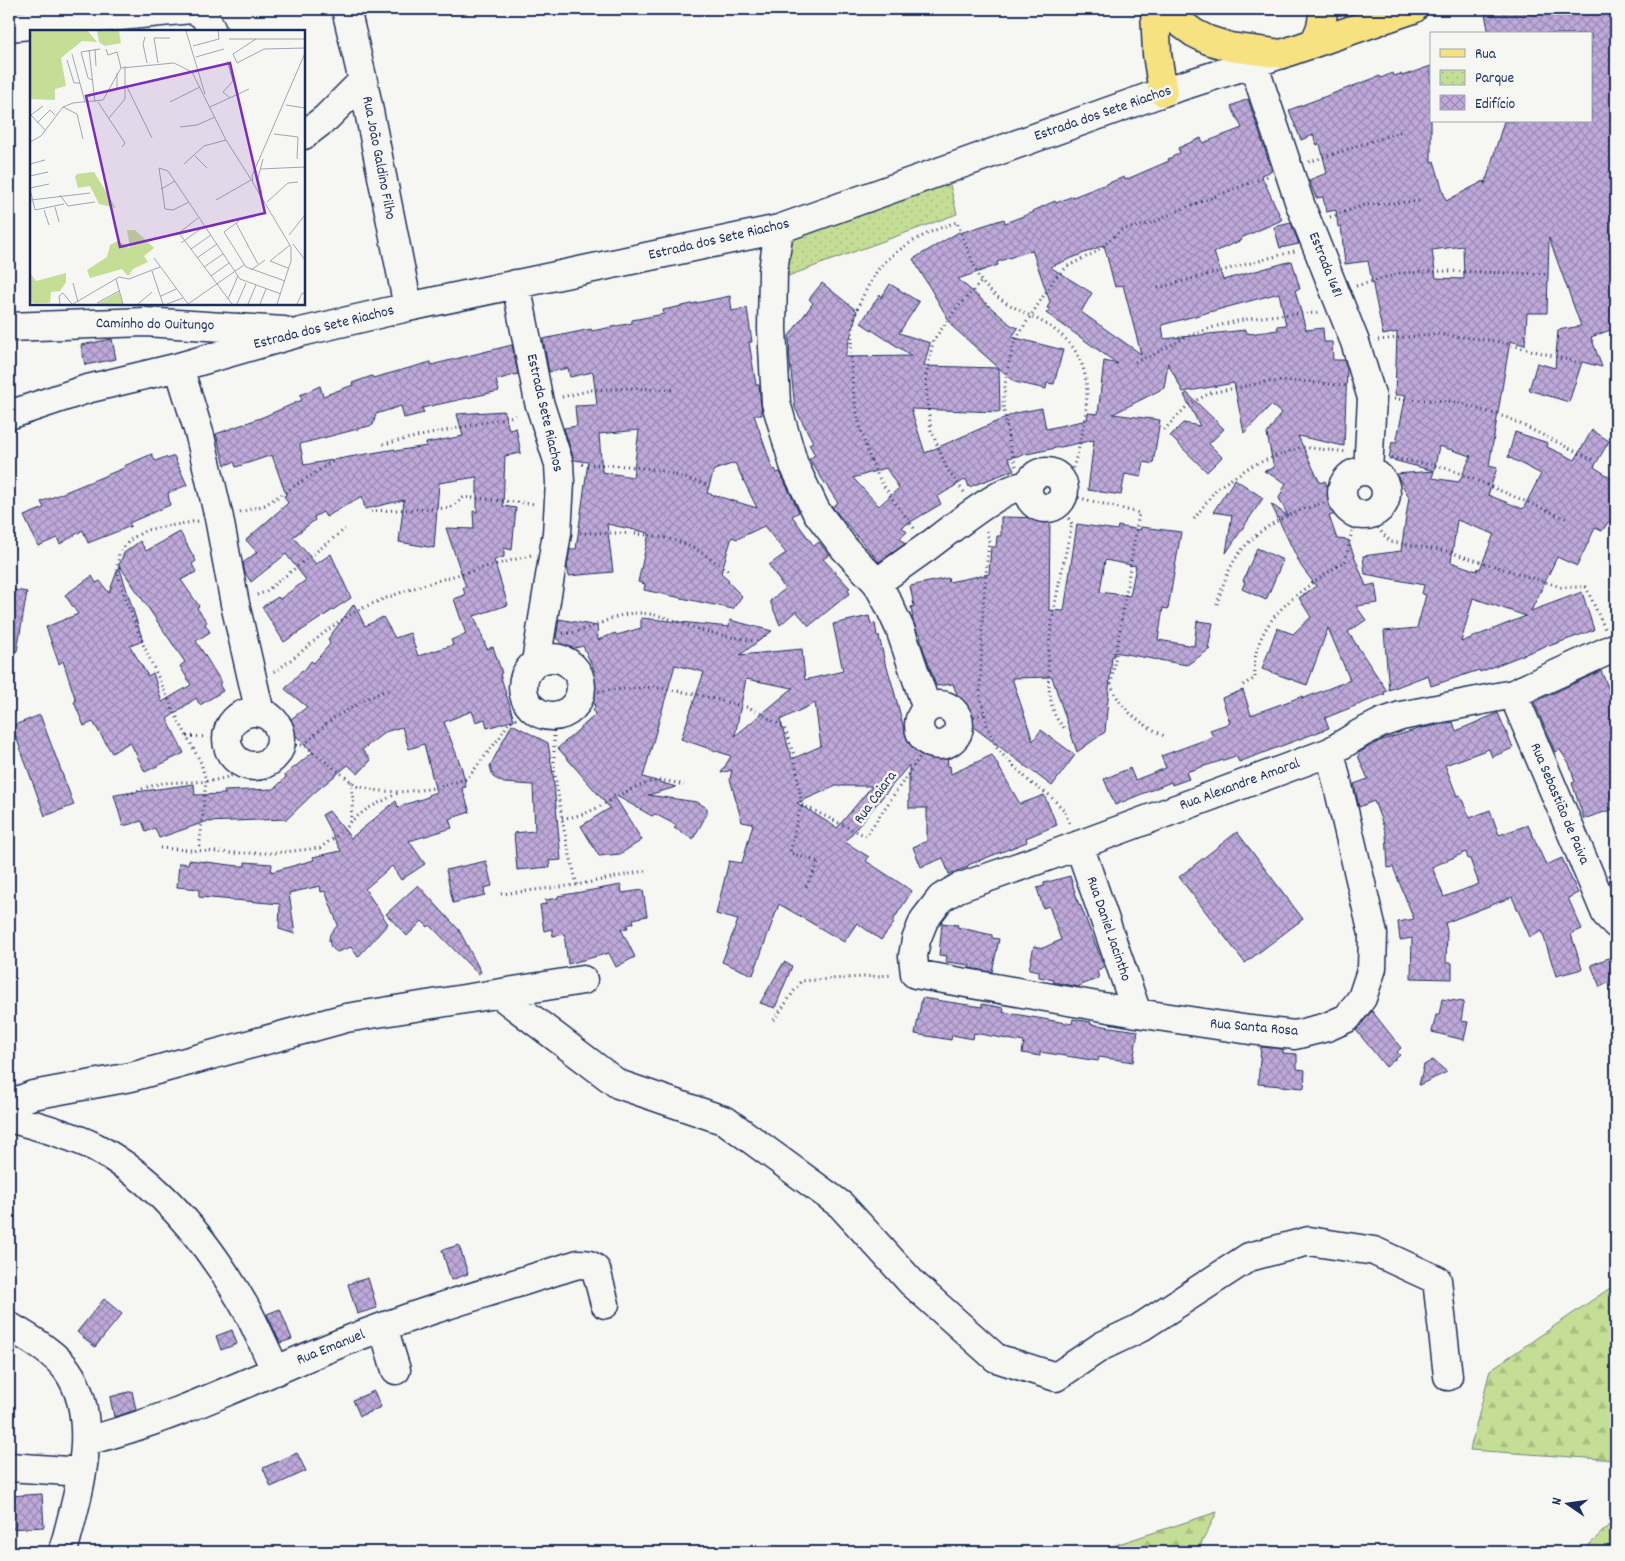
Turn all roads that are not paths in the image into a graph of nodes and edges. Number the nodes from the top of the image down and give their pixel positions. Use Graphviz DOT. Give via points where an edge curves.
graph roads {
  1 [pos="346,9"];
  2 [pos="1155,9"];
  3 [pos="1161,9"];
  4 [pos="1322,9"];
  5 [pos="1412,9"];
  6 [pos="9,27"];
  7 [pos="212,30"];
  8 [pos="1314,43"];
  9 [pos="1282,54"];
  10 [pos="1253,63"];
  11 [pos="363,80"];
  12 [pos="1162,92"];
  13 [pos="305,134"];
  14 [pos="779,229"];
  15 [pos="516,284"];
  16 [pos="408,307"];
  17 [pos="9,327"];
  18 [pos="301,332"];
  19 [pos="179,367"];
  20 [pos="9,415"];
  21 [pos="1369,463"];
  22 [pos="1063,494"];
  23 [pos="877,583"];
  24 [pos="1616,649"];
  25 [pos="536,662"];
  26 [pos="1513,694"];
  27 [pos="927,709"];
  28 [pos="260,713"];
  29 [pos="1330,752"];
  30 [pos="1079,845"];
  31 [pos="1611,919"];
  32 [pos="915,974"];
  33 [pos="583,980"];
  34 [pos="499,994"];
  35 [pos="1137,1013"];
  36 [pos="9,1104"];
  37 [pos="9,1118"];
  38 [pos="605,1304"];
  39 [pos="9,1326"];
  40 [pos="383,1327"];
  41 [pos="396,1370"];
  42 [pos="276,1371"];
  43 [pos="1448,1376"];
  44 [pos="86,1441"];
  45 [pos="9,1467"];
  46 [pos="82,1472"];
  47 [pos="63,1552"];
  1 -- 11 [label="street, Rua João Galdino Filho"];
  2 -- 12 [label="main road"];
  3 -- 9 [label="main road" via="1208,40 1230,47"];
  4 -- 8 [label="main road" via="1321,28"];
  5 -- 8 [label="main road, Estrada dos Sete Riachos"];
  6 -- 7 [label="street" via="191,9 205,16"];
  8 -- 9 [label="main road, Estrada dos Sete Riachos"];
  9 -- 10 [label="street, Estrada dos Sete Riachos"];
  10 -- 12 [label="street, Estrada dos Sete Riachos"];
  10 -- 21 [label="street, Estrada 1681" via="1288,168 1356,342 1372,398"];
  11 -- 13 [label="street"];
  11 -- 16 [label="street, Rua João Galdino Filho"];
  12 -- 14 [label="street, Estrada dos Sete Riachos"];
  14 -- 15 [label="street, Estrada dos Sete Riachos"];
  14 -- 23 [label="street" via="773,271 776,403 794,465 816,511"];
  15 -- 16 [label="street, Estrada dos Sete Riachos"];
  15 -- 25 [label="street, Estrada Sete Riachos" via="541,406 559,464 560,506"];
  16 -- 18 [label="street, Estrada dos Sete Riachos"];
  17 -- 18 [label="street, Caminho do Ouitungo" via="145,322"];
  18 -- 19 [label="street, Estrada dos Sete Riachos"];
  19 -- 20 [label="street, Estrada dos Sete Riachos" via="87,389"];
  19 -- 28 [label="street" via="200,436"];
  21 -- 21 [label="street" via="1381,478 1386,492 1377,511 1356,509 1344,483"];
  22 -- 23 [label="street" via="1063,483 1055,474 1044,471 1033,476 1025,486 1005,493 978,510"];
  23 -- 27 [label="street" via="900,629"];
  24 -- 26 [label="street, Rua Alexandre Amaral"];
  25 -- 25 [label="street" via="524,678 525,698 544,713 566,712 579,696 577,672 571,665 554,657"];
  26 -- 29 [label="street, Rua Alexandre Amaral" via="1401,716 1381,723"];
  26 -- 31 [label="street, Rua Sebastião de Paiva"];
  27 -- 27 [label="street" via="920,719 920,732 935,745 948,744 972,717 946,706"];
  28 -- 28 [label="street" via="240,716 229,729 227,738 232,755 247,766 265,764 292,744 281,735 273,719"];
  29 -- 30 [label="street, Rua Alexandre Amaral"];
  29 -- 35 [label="street, Rua Santa Rosa" via="1373,934 1372,968 1362,998 1346,1018 1328,1028 1295,1035"];
  30 -- 32 [label="street, Rua Alexandre Amaral" via="958,888 941,898 924,920 916,940 913,956"];
  30 -- 35 [label="street, Rua Daniel Jacintho"];
  32 -- 35 [label="street, Rua Santa Rosa"];
  33 -- 34 [label="street"];
  34 -- 36 [label="street" via="346,1018 131,1077 33,1095"];
  34 -- 43 [label="street" via="618,1084 726,1121 841,1205 912,1284 996,1358 1056,1377 1249,1257 1309,1241 1374,1251 1436,1280"];
  37 -- 42 [label="street" via="93,1146 126,1165 171,1205 210,1254 248,1312"];
  38 -- 40 [label="street, Rua Emanuel" via="596,1270 593,1266 578,1264"];
  39 -- 44 [label="street" via="54,1356 66,1369 80,1396"];
  40 -- 41 [label="street"];
  40 -- 42 [label="street, Rua Emanuel"];
  42 -- 44 [label="street, Rua Emanuel" via="149,1424"];
  44 -- 46 [label="street"];
  45 -- 46 [label="street"];
  46 -- 47 [label="street"];
}
